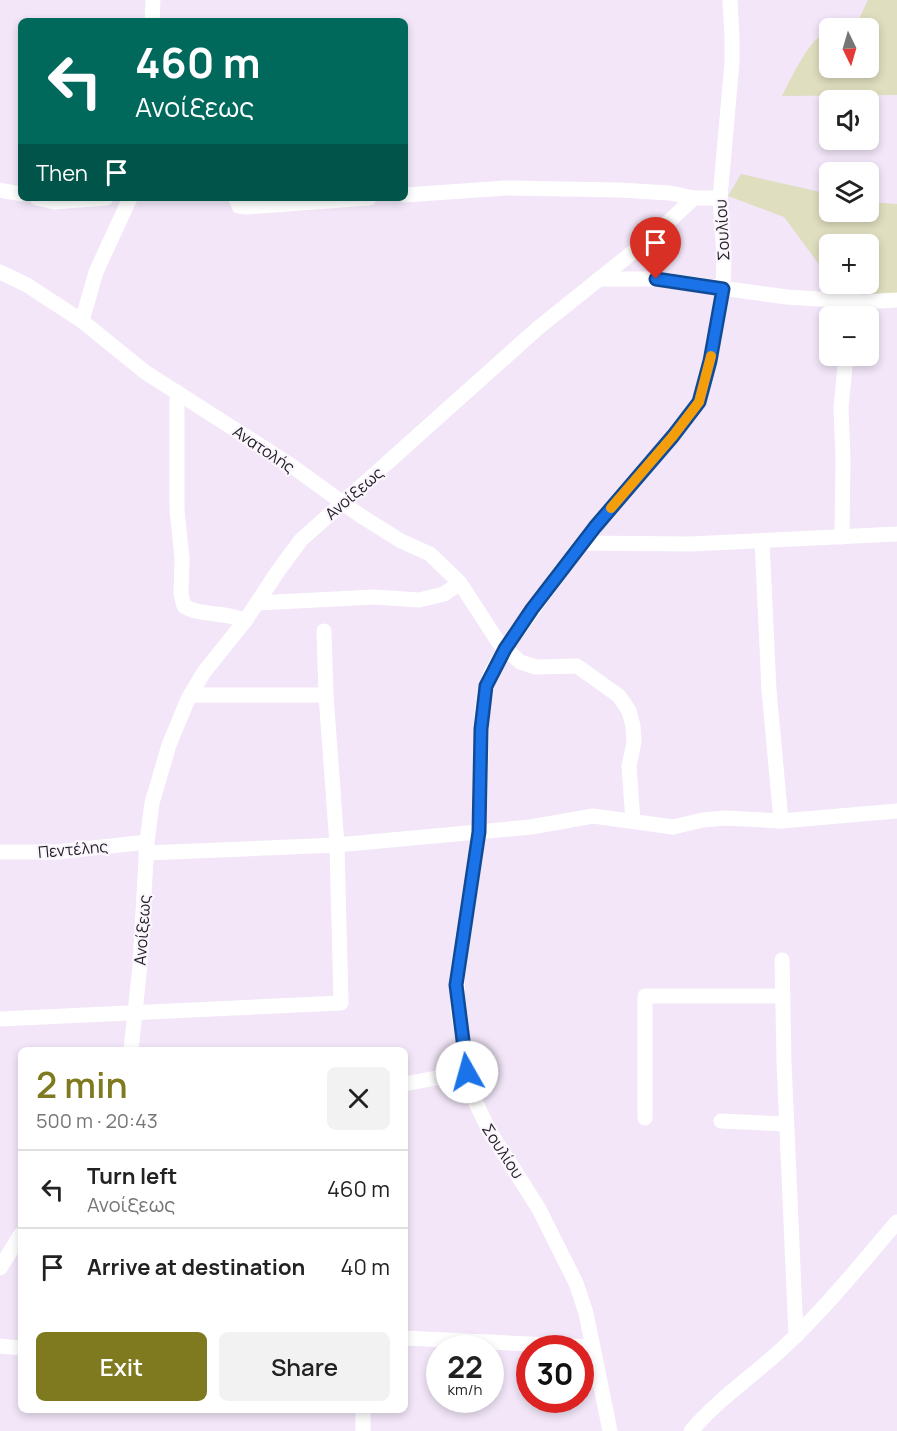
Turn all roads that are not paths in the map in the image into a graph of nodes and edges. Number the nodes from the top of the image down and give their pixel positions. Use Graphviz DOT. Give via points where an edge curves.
graph roads {
  1 [pos="153,0"];
  2 [pos="730,0"];
  3 [pos="152,18"];
  4 [pos="0,190"];
  5 [pos="18,193"];
  6 [pos="408,195"];
  7 [pos="694,198"];
  8 [pos="720,198"];
  9 [pos="50,201"];
  10 [pos="67,201"];
  11 [pos="129,201"];
  12 [pos="237,201"];
  13 [pos="328,201"];
  14 [pos="0,272"];
  15 [pos="599,279"];
  16 [pos="723,289"];
  17 [pos="897,300"];
  18 [pos="829,306"];
  19 [pos="864,306"];
  20 [pos="82,321"];
  21 [pos="845,366"];
  22 [pos="177,392"];
  23 [pos="342,504"];
  24 [pos="897,534"];
  25 [pos="842,537"];
  26 [pos="762,541"];
  27 [pos="583,543"];
  28 [pos="460,583"];
  29 [pos="257,603"];
  30 [pos="246,621"];
  31 [pos="324,631"];
  32 [pos="505,649"];
  33 [pos="190,695"];
  34 [pos="326,695"];
  35 [pos="897,811"];
  36 [pos="633,820"];
  37 [pos="781,821"];
  38 [pos="479,832"];
  39 [pos="337,845"];
  40 [pos="146,848"];
  41 [pos="0,852"];
  42 [pos="782,960"];
  43 [pos="783,996"];
  44 [pos="135,1011"];
  45 [pos="0,1019"];
  46 [pos="130,1047"];
  47 [pos="467,1072"];
  48 [pos="408,1083"];
  49 [pos="645,1118"];
  50 [pos="721,1121"];
  51 [pos="786,1124"];
  52 [pos="897,1222"];
  53 [pos="18,1239"];
  54 [pos="0,1268"];
  55 [pos="590,1335"];
  56 [pos="796,1336"];
  57 [pos="408,1338"];
  58 [pos="516,1343"];
  59 [pos="0,1346"];
  60 [pos="18,1348"];
  61 [pos="594,1352"];
  62 [pos="363,1413"];
  63 [pos="363,1431"];
  64 [pos="610,1431"];
  65 [pos="691,1431"];
  1 -- 3 [label="street"];
  2 -- 8 [label="street, Σουλίου" via="732,62"];
  4 -- 5 [label="street"];
  6 -- 7 [label="street" via="506,188 619,189"];
  7 -- 8 [label="street"];
  7 -- 15 [label="street, Ανοίξεως"];
  8 -- 16 [label="street, Σουλίου"];
  9 -- 10 [label="street"];
  11 -- 20 [label="street" via="96,272"];
  12 -- 13 [label="street" via="239,206 247,207"];
  14 -- 20 [label="street, Ανατολής"];
  15 -- 16 [label="street" via="656,279"];
  15 -- 23 [label="street, Ανοίξεως" via="538,328"];
  16 -- 18 [label="street"];
  16 -- 27 [label="street, Σουλίου" via="699,402"];
  17 -- 19 [label="street"];
  20 -- 22 [label="street, Ανατολής" via="145,372"];
  21 -- 25 [label="street" via="841,408"];
  22 -- 23 [label="street, Ανατολής"];
  22 -- 30 [label="street" via="177,510 184,606"];
  23 -- 28 [label="street, Ανατολής" via="401,541 429,553"];
  23 -- 29 [label="street, Ανοίξεως" via="293,550"];
  24 -- 25 [label="street"];
  25 -- 26 [label="street"];
  26 -- 27 [label="street"];
  26 -- 37 [label="street" via="769,690"];
  27 -- 32 [label="street, Σουλίου"];
  28 -- 29 [label="street" via="444,594 419,600 374,597"];
  28 -- 32 [label="street, Ανατολής"];
  29 -- 30 [label="street, Ανοίξεως"];
  30 -- 33 [label="street, Ανοίξεως" via="211,661"];
  31 -- 34 [label="street"];
  32 -- 36 [label="street" via="530,666 577,666 622,700 631,717 634,737 629,766"];
  32 -- 38 [label="street, Σουλίου" via="491,673 483,699"];
  33 -- 34 [label="street"];
  33 -- 40 [label="street, Ανοίξεως" via="158,779"];
  34 -- 39 [label="street"];
  35 -- 37 [label="street, Πεντέλης"];
  36 -- 37 [label="street, Πεντέλης" via="673,827 725,818"];
  36 -- 38 [label="street, Πεντέλης" via="593,816"];
  38 -- 39 [label="street, Πεντέλης"];
  38 -- 47 [label="street, Σουλίου" via="456,985"];
  39 -- 40 [label="street, Πεντέλης"];
  39 -- 44 [label="street" via="341,1003"];
  40 -- 41 [label="street, Πεντέλης"];
  40 -- 44 [label="street, Ανοίξεως"];
  42 -- 43 [label="street"];
  43 -- 49 [label="street" via="645,996"];
  43 -- 51 [label="street"];
  44 -- 45 [label="street"];
  44 -- 46 [label="street, Ανοίξεως"];
  47 -- 48 [label="street"];
  47 -- 55 [label="street, Σουλίου" via="483,1120 560,1249 582,1301"];
  50 -- 51 [label="street"];
  51 -- 56 [label="street"];
  52 -- 56 [label="street"];
  53 -- 54 [label="street"];
  56 -- 65 [label="street"];
  57 -- 58 [label="street"];
  59 -- 60 [label="street"];
  61 -- 64 [label="street, Σουλίου"];
  62 -- 63 [label="street"];
}
